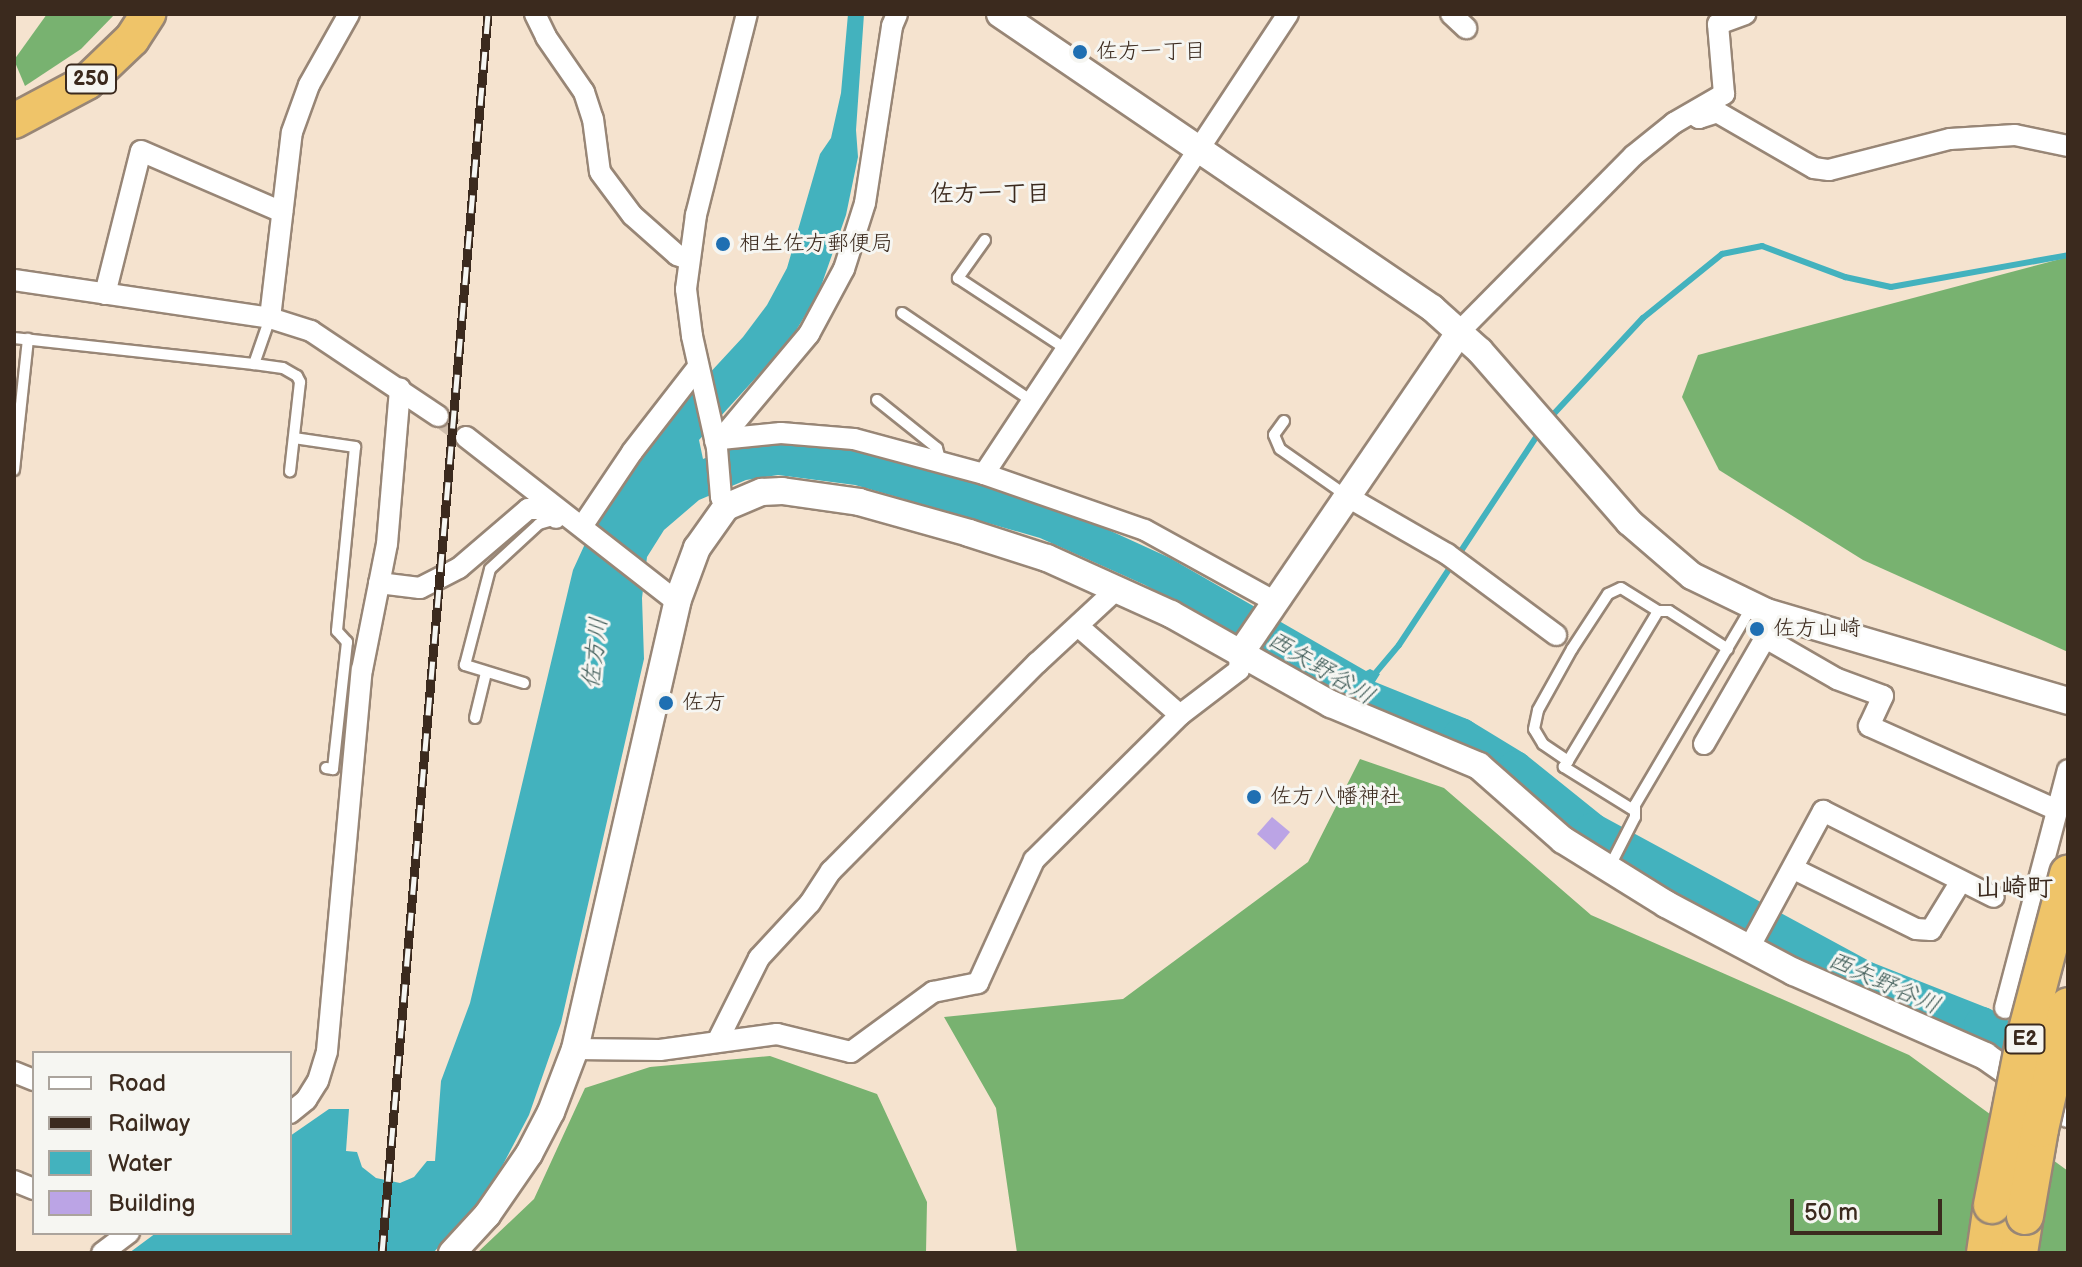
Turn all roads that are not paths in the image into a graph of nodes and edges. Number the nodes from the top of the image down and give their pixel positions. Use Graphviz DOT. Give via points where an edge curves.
graph roads {
  1 [pos="148,14"];
  2 [pos="349,14"];
  3 [pos="535,14"];
  4 [pos="747,14"];
  5 [pos="897,14"];
  6 [pos="1000,14"];
  7 [pos="1288,14"];
  8 [pos="1745,14"];
  9 [pos="1712,19"];
  10 [pos="1692,113"];
  11 [pos="14,121"];
  12 [pos="2068,146"];
  13 [pos="1198,147"];
  14 [pos="282,212"];
  15 [pos="985,240"];
  16 [pos="688,259"];
  17 [pos="14,280"];
  18 [pos="105,294"];
  19 [pos="902,313"];
  20 [pos="270,318"];
  21 [pos="1460,331"];
  22 [pos="14,338"];
  23 [pos="28,339"];
  24 [pos="1066,349"];
  25 [pos="254,364"];
  26 [pos="699,370"];
  27 [pos="400,389"];
  28 [pos="877,400"];
  29 [pos="1032,401"];
  30 [pos="438,416"];
  31 [pos="1284,421"];
  32 [pos="466,437"];
  33 [pos="294,438"];
  34 [pos="717,441"];
  35 [pos="941,463"];
  36 [pos="14,470"];
  37 [pos="290,471"];
  38 [pos="984,474"];
  39 [pos="1348,497"];
  40 [pos="723,502"];
  41 [pos="575,523"];
  42 [pos="379,583"];
  43 [pos="1117,589"];
  44 [pos="672,598"];
  45 [pos="1277,603"];
  46 [pos="1658,611"];
  47 [pos="1762,619"];
  48 [pos="1078,626"];
  49 [pos="1556,635"];
  50 [pos="1572,649"];
  51 [pos="1728,649"];
  52 [pos="1240,654"];
  53 [pos="486,673"];
  54 [pos="524,683"];
  55 [pos="2068,701"];
  56 [pos="1180,715"];
  57 [pos="475,718"];
  58 [pos="1704,744"];
  59 [pos="1568,761"];
  60 [pos="326,768"];
  61 [pos="2068,770"];
  62 [pos="2057,810"];
  63 [pos="1635,811"];
  64 [pos="1611,864"];
  65 [pos="1794,869"];
  66 [pos="2068,874"];
  67 [pos="1961,881"];
  68 [pos="1994,897"];
  69 [pos="1751,942"];
  70 [pos="2068,1006"];
  71 [pos="2005,1008"];
  72 [pos="717,1042"];
  73 [pos="575,1049"];
  74 [pos="292,1111"];
  75 [pos="2068,1114"];
  76 [pos="2008,1210"];
  77 [pos="125,1235"];
  78 [pos="102,1253"];
  79 [pos="452,1253"];
  80 [pos="1985,1253"];
  81 [pos="2019,1253"];
  1 -- 11 [label="highway, 250" via="132,39 87,82"];
  2 -- 14 [label="street" via="309,85 292,132"];
  3 -- 16 [label="street" via="584,92 600,172 632,215"];
  4 -- 16 [label="street"];
  5 -- 34 [label="street" via="865,203 844,269 809,334"];
  6 -- 13 [label="street"];
  7 -- 13 [label="street"];
  8 -- 9 [label="street"];
  9 -- 10 [label="street" via="1724,94"];
  10 -- 12 [label="street" via="1699,118 1717,112 1814,168 1829,170 1950,139 2015,135"];
  10 -- 21 [label="street" via="1633,156"];
  13 -- 21 [label="street"];
  13 -- 24 [label="street"];
  14 -- 18 [label="street" via="141,151"];
  14 -- 20 [label="street"];
  15 -- 24 [label="lane" via="958,278"];
  16 -- 26 [label="street" via="687,310"];
  17 -- 18 [label="street"];
  18 -- 20 [label="street"];
  19 -- 29 [label="lane"];
  20 -- 25 [label="lane"];
  20 -- 27 [label="street" via="311,331"];
  21 -- 39 [label="street"];
  21 -- 47 [label="street" via="1629,522 1665,556"];
  22 -- 23 [label="lane"];
  23 -- 25 [label="lane"];
  23 -- 36 [label="lane"];
  24 -- 29 [label="street"];
  25 -- 33 [label="lane" via="297,376"];
  26 -- 34 [label="street"];
  26 -- 41 [label="street"];
  27 -- 30 [label="street"];
  27 -- 42 [label="street"];
  28 -- 35 [label="lane" via="937,448"];
  29 -- 38 [label="street"];
  31 -- 39 [label="lane" via="1274,435 1280,449"];
  32 -- 41 [label="street"];
  33 -- 37 [label="lane"];
  33 -- 60 [label="lane" via="355,447 337,631 347,642 333,769"];
  34 -- 35 [label="street" via="781,433 854,439"];
  34 -- 40 [label="street"];
  35 -- 38 [label="street"];
  38 -- 45 [label="street" via="1145,530"];
  39 -- 45 [label="street"];
  39 -- 49 [label="street" via="1454,559"];
  40 -- 43 [label="street" via="782,491 859,502 1047,558"];
  40 -- 44 [label="street"];
  41 -- 42 [label="street" via="545,509 528,509 459,568 420,588"];
  41 -- 44 [label="street"];
  41 -- 53 [label="lane" via="539,524 490,569 465,665"];
  42 -- 74 [label="street" via="362,670 327,1051 318,1081"];
  43 -- 48 [label="street"];
  43 -- 52 [label="street"];
  44 -- 73 [label="street"];
  45 -- 52 [label="street"];
  46 -- 50 [label="lane" via="1621,588 1608,594"];
  46 -- 51 [label="lane" via="1669,611"];
  46 -- 59 [label="lane"];
  47 -- 51 [label="lane"];
  47 -- 55 [label="street"];
  47 -- 58 [label="street"];
  47 -- 62 [label="street" via="1837,679 1883,696 1869,726"];
  48 -- 56 [label="street"];
  48 -- 72 [label="street" via="831,871 810,903 759,958"];
  49 -- 50 [label="lane"];
  50 -- 59 [label="lane" via="1538,710 1534,729 1543,744"];
  51 -- 63 [label="lane"];
  52 -- 56 [label="street" via="1239,670"];
  52 -- 64 [label="street" via="1331,704 1479,766 1563,840"];
  53 -- 54 [label="lane"];
  53 -- 57 [label="lane"];
  56 -- 72 [label="street" via="1034,860 978,983 933,992 851,1052 777,1034"];
  59 -- 63 [label="lane" via="1564,767"];
  61 -- 62 [label="street"];
  62 -- 71 [label="street"];
  63 -- 64 [label="lane"];
  64 -- 69 [label="street"];
  65 -- 67 [label="street" via="1916,929 1931,930"];
  65 -- 67 [label="street" via="1823,811"];
  65 -- 69 [label="street"];
  66 -- 76 [label="highway, E2, bridge" via="2025,1037"];
  67 -- 68 [label="street"];
  69 -- 75 [label="street" via="1794,972 1985,1056"];
  70 -- 76 [label="highway, E2, bridge" via="2043,1114"];
  72 -- 73 [label="street" via="660,1050"];
  73 -- 79 [label="street" via="529,1154 502,1196"];
  76 -- 80 [label="highway, E2"];
  76 -- 81 [label="highway, E2"];
  77 -- 78 [label="street"];
}
